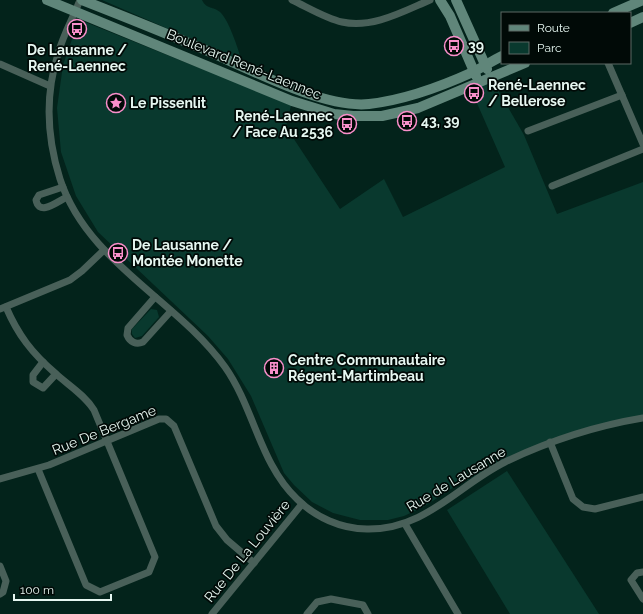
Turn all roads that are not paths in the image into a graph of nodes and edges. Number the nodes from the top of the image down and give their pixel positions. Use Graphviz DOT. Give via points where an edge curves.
graph roads {
  1 [pos="47,0"];
  2 [pos="81,0"];
  3 [pos="292,0"];
  4 [pos="430,0"];
  5 [pos="440,0"];
  6 [pos="456,0"];
  7 [pos="643,0"];
  8 [pos="76,11"];
  9 [pos="615,12"];
  10 [pos="643,18"];
  11 [pos="631,23"];
  12 [pos="501,56"];
  13 [pos="0,64"];
  14 [pos="485,64"];
  15 [pos="522,64"];
  16 [pos="608,64"];
  17 [pos="474,71"];
  18 [pos="490,76"];
  19 [pos="478,82"];
  20 [pos="50,86"];
  21 [pos="622,95"];
  22 [pos="528,131"];
  23 [pos="642,140"];
  24 [pos="643,149"];
  25 [pos="552,186"];
  26 [pos="63,187"];
  27 [pos="67,197"];
  28 [pos="104,250"];
  29 [pos="155,297"];
  30 [pos="3,308"];
  31 [pos="171,311"];
  32 [pos="42,362"];
  33 [pos="56,374"];
  34 [pos="643,418"];
  35 [pos="107,441"];
  36 [pos="550,442"];
  37 [pos="38,469"];
  38 [pos="0,479"];
  39 [pos="643,497"];
  40 [pos="302,504"];
  41 [pos="405,524"];
  42 [pos="254,563"];
  43 [pos="0,566"];
  44 [pos="643,572"];
  45 [pos="0,594"];
  46 [pos="643,600"];
  47 [pos="212,614"];
  48 [pos="307,614"];
  49 [pos="368,614"];
  50 [pos="458,614"];
  1 -- 8 [label="street, Boulevard René-Laennec"];
  2 -- 8 [label="street, Rue de Lausanne"];
  2 -- 17 [label="street, Boulevard René-Laennec" via="306,93 332,101 369,104 388,101 411,96"];
  3 -- 4 [label="street" via="342,22 365,23 391,17"];
  5 -- 17 [label="street" via="450,16"];
  6 -- 14 [label="street"];
  7 -- 9 [label="street"];
  8 -- 19 [label="street, Boulevard René-Laennec" via="292,101 334,114 369,116 400,113 418,108"];
  8 -- 20 [label="street, Rue de Lausanne" via="58,53"];
  10 -- 11 [label="street"];
  12 -- 14 [label="street, Boulevard René-Laennec"];
  13 -- 20 [label="street"];
  14 -- 17 [label="street, Boulevard René-Laennec"];
  14 -- 18 [label="street"];
  15 -- 18 [label="street, Boulevard René-Laennec"];
  16 -- 21 [label="street"];
  17 -- 19 [label="street"];
  18 -- 19 [label="street, Boulevard René-Laennec"];
  20 -- 26 [label="street, Rue de Lausanne" via="51,145"];
  21 -- 22 [label="street"];
  21 -- 23 [label="street"];
  24 -- 25 [label="street"];
  26 -- 27 [label="street, Rue de Lausanne"];
  26 -- 27 [label="street" via="39,195 37,205 44,208"];
  27 -- 28 [label="street, Rue de Lausanne" via="81,221"];
  28 -- 29 [label="street, Rue de Lausanne"];
  28 -- 30 [label="street" via="70,280"];
  29 -- 31 [label="street, Rue de Lausanne"];
  29 -- 31 [label="street" via="128,328 127,335 132,341 136,344 143,342"];
  30 -- 32 [label="street" via="20,336"];
  31 -- 40 [label="street, Rue de Lausanne" via="208,347 226,369 241,394 274,470"];
  32 -- 33 [label="street"];
  32 -- 33 [label="street" via="33,375 33,382 36,385 46,386"];
  33 -- 35 [label="street" via="90,404"];
  34 -- 36 [label="street, Rue de Lausanne" via="604,424"];
  35 -- 37 [label="street, Rue De Bergame"];
  35 -- 37 [label="street" via="155,557 149,572 100,592 86,585"];
  35 -- 42 [label="street, Rue De Bergame" via="159,419 170,420 216,526 227,540"];
  36 -- 39 [label="street" via="573,499 583,507 595,508"];
  36 -- 41 [label="street, Rue de Lausanne" via="502,464 435,508"];
  37 -- 38 [label="street, Rue De Bergame"];
  40 -- 41 [label="street, Rue de Lausanne" via="330,521 356,528"];
  40 -- 42 [label="street, Rue De La Louvière"];
  41 -- 50 [label="street"];
  42 -- 47 [label="street, Rue De La Louvière"];
  43 -- 45 [label="street" via="6,581 4,592"];
  44 -- 46 [label="street" via="637,573 631,580"];
  48 -- 49 [label="street" via="317,602 331,599 363,605"];
}
